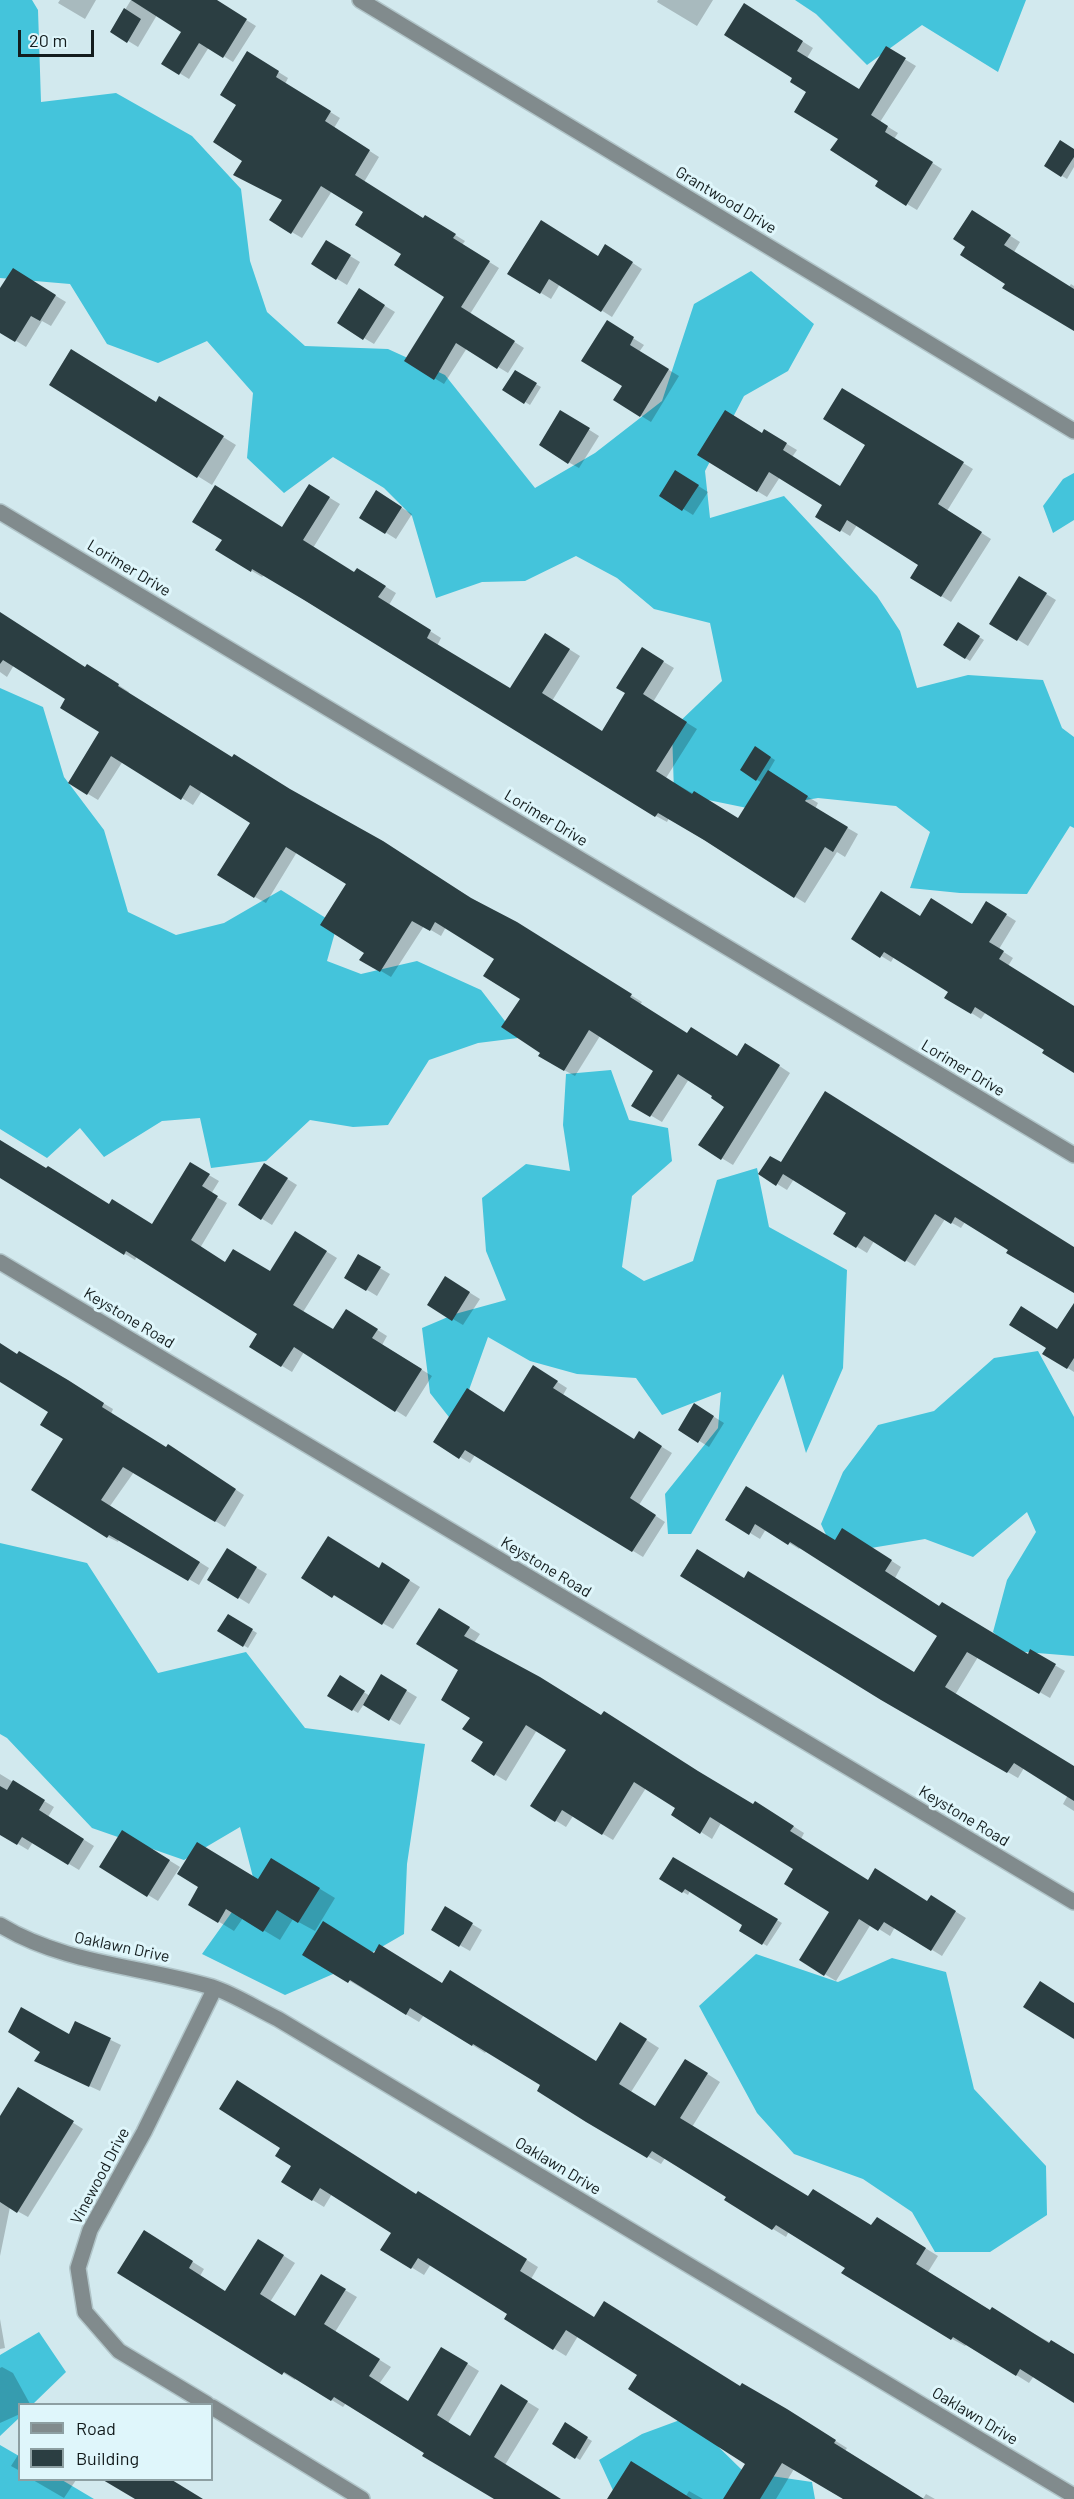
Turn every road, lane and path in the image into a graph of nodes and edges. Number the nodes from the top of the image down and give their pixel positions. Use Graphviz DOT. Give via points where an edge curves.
graph roads {
  1 [pos="360,0"];
  2 [pos="1074,431"];
  3 [pos="0,512"];
  4 [pos="1074,1155"];
  5 [pos="0,1262"];
  6 [pos="1074,1902"];
  7 [pos="0,1925"];
  8 [pos="215,1988"];
  9 [pos="205,2403"];
  10 [pos="213,2408"];
  11 [pos="1074,2496"];
  12 [pos="362,2499"];
  1 -- 2 [label="street, Grantwood Drive"];
  3 -- 4 [label="street, Lorimer Drive"];
  5 -- 6 [label="street, Keystone Road"];
  7 -- 8 [label="street, Oaklawn Drive" via="22,1938 80,1958"];
  8 -- 9 [label="street, Vinewood Drive" via="144,2132 90,2230 78,2268 85,2312 119,2351"];
  8 -- 11 [label="street, Oaklawn Drive" via="278,2019"];
  10 -- 12 [label="street"];
}
